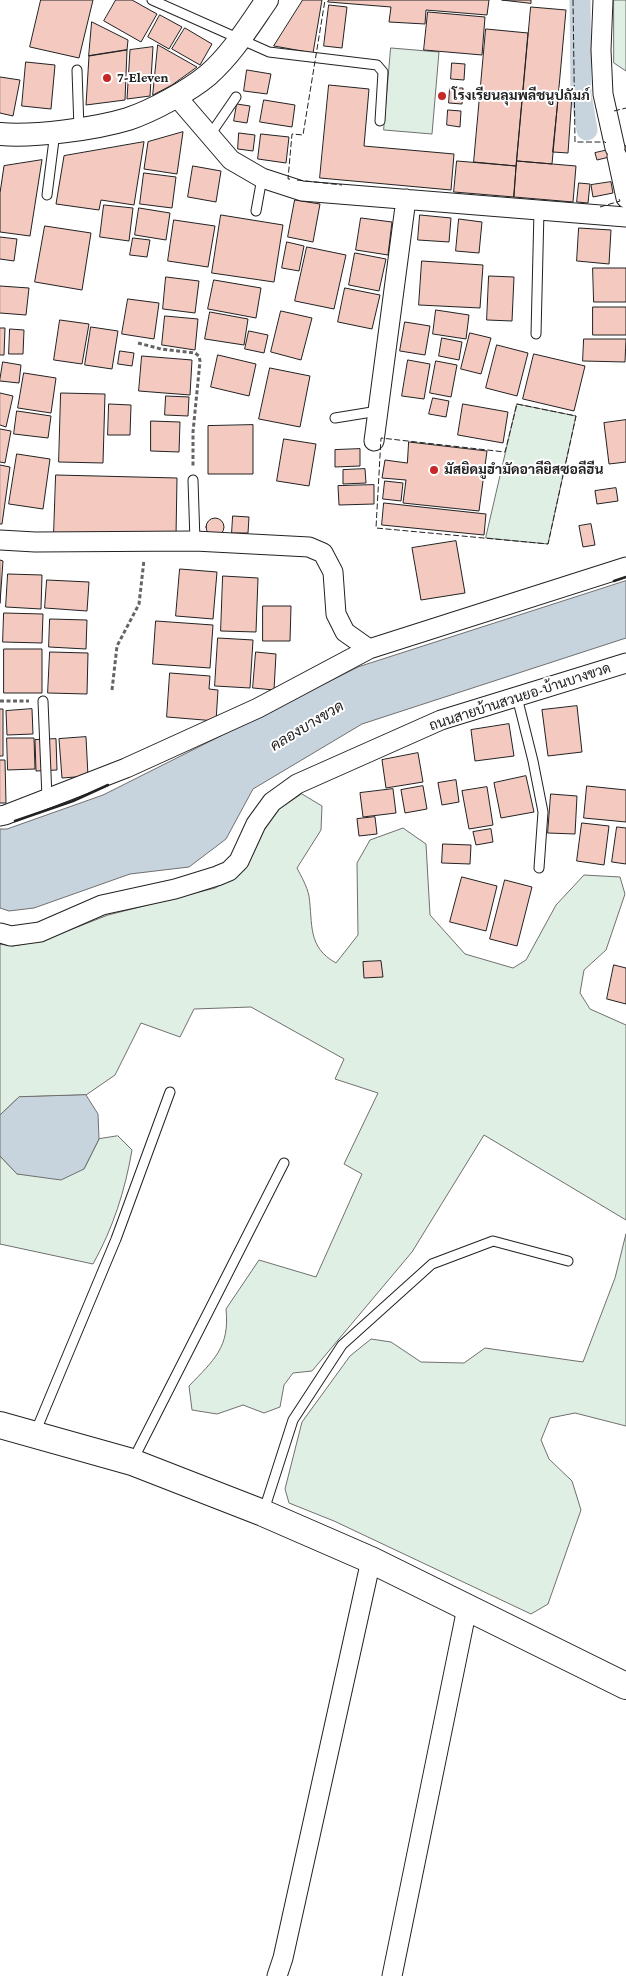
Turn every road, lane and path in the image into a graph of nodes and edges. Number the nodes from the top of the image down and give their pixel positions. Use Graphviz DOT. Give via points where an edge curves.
graph roads {
  1 [pos="152,0"];
  2 [pos="266,0"];
  3 [pos="603,0"];
  4 [pos="240,40"];
  5 [pos="77,70"];
  6 [pos="176,96"];
  7 [pos="236,97"];
  8 [pos="380,121"];
  9 [pos="79,129"];
  10 [pos="55,132"];
  11 [pos="0,134"];
  12 [pos="210,135"];
  13 [pos="262,178"];
  14 [pos="626,191"];
  15 [pos="47,195"];
  16 [pos="406,199"];
  17 [pos="256,211"];
  18 [pos="539,211"];
  19 [pos="626,218"];
  20 [pos="536,334"];
  21 [pos="138,343"];
  22 [pos="378,412"];
  23 [pos="335,418"];
  24 [pos="374,441"];
  25 [pos="193,480"];
  26 [pos="0,540"];
  27 [pos="144,541"];
  28 [pos="195,541"];
  29 [pos="626,567"];
  30 [pos="369,649"];
  31 [pos="626,663"];
  32 [pos="112,690"];
  33 [pos="517,697"];
  34 [pos="0,701"];
  35 [pos="43,701"];
  36 [pos="47,798"];
  37 [pos="0,816"];
  38 [pos="539,868"];
  39 [pos="0,933"];
  40 [pos="170,1092"];
  41 [pos="284,1162"];
  42 [pos="568,1261"];
  43 [pos="0,1425"];
  44 [pos="35,1434"];
  45 [pos="132,1462"];
  46 [pos="263,1513"];
  47 [pos="371,1560"];
  48 [pos="467,1608"];
  49 [pos="626,1686"];
  50 [pos="277,1976"];
  51 [pos="392,1976"];
  1 -- 4 [label="lane"];
  2 -- 4 [label="street"];
  3 -- 14 [label="street" via="603,94"];
  4 -- 6 [label="street" via="208,74"];
  4 -- 8 [label="lane" via="269,52 377,65 383,72"];
  5 -- 9 [label="lane"];
  6 -- 9 [label="street" via="129,118"];
  6 -- 12 [label="street"];
  7 -- 12 [label="lane"];
  9 -- 10 [label="street"];
  10 -- 11 [label="street"];
  10 -- 15 [label="lane"];
  12 -- 13 [label="street" via="231,160"];
  13 -- 16 [label="street" via="302,191"];
  13 -- 17 [label="lane"];
  16 -- 18 [label="street"];
  16 -- 22 [label="street"];
  18 -- 19 [label="street"];
  18 -- 20 [label="lane"];
  21 -- 25 [label="path" via="199,356 192,432"];
  22 -- 23 [label="lane"];
  22 -- 24 [label="street"];
  25 -- 28 [label="lane"];
  26 -- 27 [label="street"];
  27 -- 28 [label="street"];
  27 -- 32 [label="path" via="139,604 117,646"];
  28 -- 30 [label="street" via="310,547 323,553 333,572 336,614 345,632"];
  29 -- 30 [label="street"];
  30 -- 36 [label="street" via="258,708 126,768"];
  31 -- 33 [label="street, ถนนสายบ้านสวนยอ-บ้านบางขวด"];
  33 -- 38 [label="lane" via="543,812"];
  33 -- 39 [label="street, ถนนสายบ้านสวนยอ-บ้านบางขวด" via="440,720 297,784 272,802 256,824 239,861 229,871 175,889 102,906 40,932 10,936"];
  34 -- 35 [label="path"];
  35 -- 36 [label="lane"];
  36 -- 37 [label="street"];
  40 -- 44 [label="lane" via="116,1239"];
  41 -- 45 [label="lane"];
  42 -- 46 [label="lane" via="493,1241 432,1264 342,1345 293,1420"];
  43 -- 44 [label="main road"];
  44 -- 45 [label="main road"];
  45 -- 46 [label="main road"];
  46 -- 47 [label="main road"];
  47 -- 48 [label="main road"];
  47 -- 50 [label="street"];
  48 -- 49 [label="main road"];
  48 -- 51 [label="street"];
}
